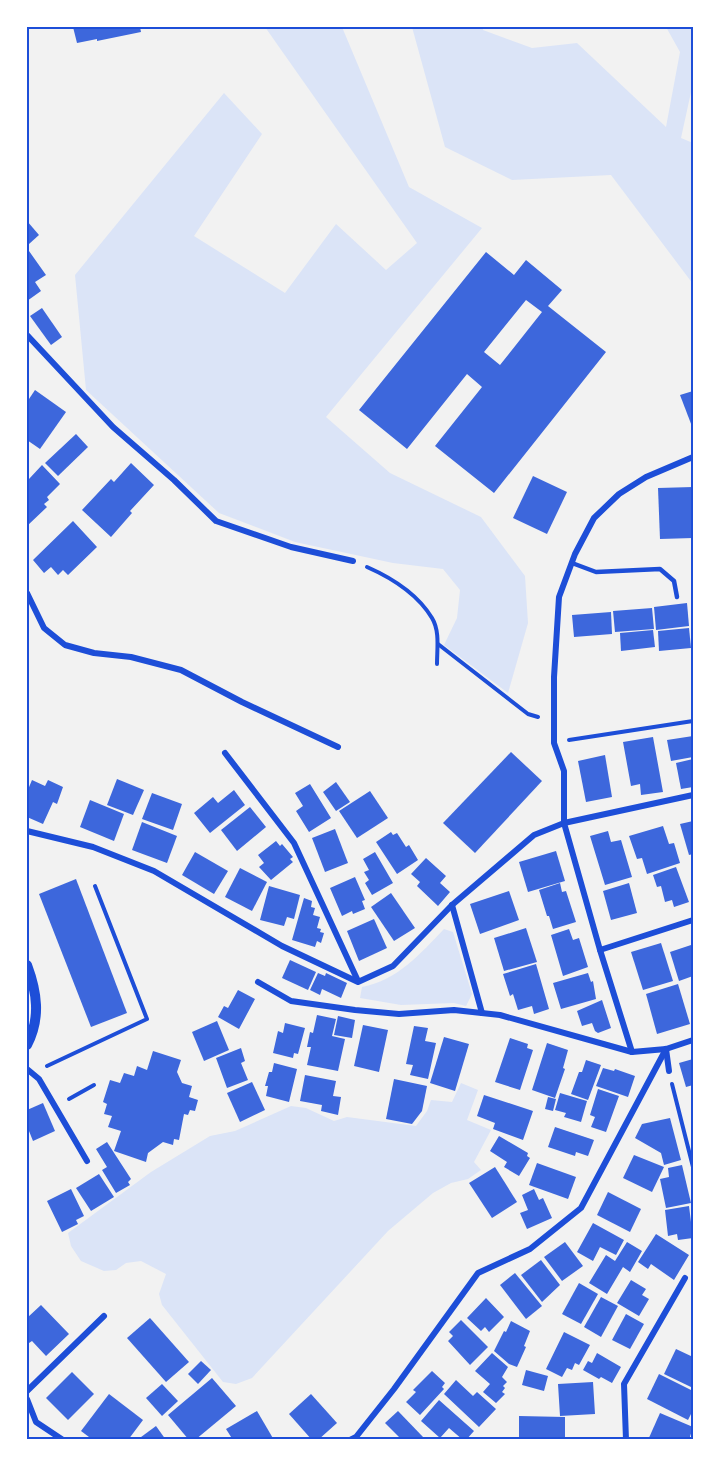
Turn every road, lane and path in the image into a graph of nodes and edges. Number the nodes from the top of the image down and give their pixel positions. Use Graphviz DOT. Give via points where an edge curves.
graph roads {
  1 [pos="27,335"];
  2 [pos="693,457"];
  3 [pos="353,561"];
  4 [pos="572,563"];
  5 [pos="27,593"];
  6 [pos="677,597"];
  7 [pos="437,643"];
  8 [pos="437,664"];
  9 [pos="553,721"];
  10 [pos="693,721"];
  11 [pos="554,743"];
  12 [pos="338,747"];
  13 [pos="225,753"];
  14 [pos="693,795"];
  15 [pos="564,823"];
  16 [pos="27,831"];
  17 [pos="94,886"];
  18 [pos="452,904"];
  19 [pos="693,920"];
  20 [pos="600,950"];
  21 [pos="27,965"];
  22 [pos="258,982"];
  23 [pos="358,982"];
  24 [pos="482,1013"];
  25 [pos="693,1040"];
  26 [pos="27,1045"];
  27 [pos="666,1049"];
  28 [pos="632,1052"];
  29 [pos="46,1067"];
  30 [pos="27,1069"];
  31 [pos="669,1071"];
  32 [pos="94,1085"];
  33 [pos="74,1096"];
  34 [pos="87,1161"];
  35 [pos="693,1167"];
  36 [pos="685,1278"];
  37 [pos="104,1316"];
  38 [pos="27,1391"];
  39 [pos="27,1399"];
  40 [pos="63,1440"];
  41 [pos="350,1440"];
  42 [pos="626,1440"];
  1 -- 3 [label="street" via="112,427 216,521 291,547"];
  2 -- 4 [label="street" via="646,477 619,494 594,518"];
  3 -- 7 [label="path" via="400,583 432,619"];
  4 -- 6 [label="lane" via="596,572 660,569 674,581"];
  4 -- 9 [label="street" via="559,597"];
  5 -- 12 [label="street" via="44,628 65,645 181,670"];
  7 -- 8 [label="path"];
  7 -- 9 [label="path" via="528,714"];
  9 -- 11 [label="street"];
  10 -- 11 [label="path"];
  11 -- 15 [label="street" via="564,771"];
  13 -- 23 [label="street" via="294,843"];
  14 -- 15 [label="street"];
  15 -- 18 [label="street" via="534,835"];
  15 -- 20 [label="street"];
  16 -- 23 [label="street" via="93,847 154,871 282,946"];
  17 -- 29 [label="path" via="147,1018"];
  18 -- 23 [label="street" via="393,966"];
  18 -- 24 [label="street"];
  19 -- 20 [label="street"];
  20 -- 28 [label="street"];
  21 -- 26 [label="street" via="35,985 37,1012"];
  22 -- 24 [label="street" via="291,1001 355,1010"];
  24 -- 28 [label="street"];
  25 -- 27 [label="street"];
  27 -- 28 [label="street"];
  27 -- 31 [label="street"];
  27 -- 41 [label="street" via="581,1208 530,1249 478,1273 394,1389"];
  30 -- 34 [label="street" via="39,1079"];
  31 -- 35 [label="path"];
  32 -- 33 [label="path"];
  36 -- 42 [label="street" via="624,1384"];
  37 -- 38 [label="street"];
  39 -- 40 [label="street" via="36,1422"];
}
